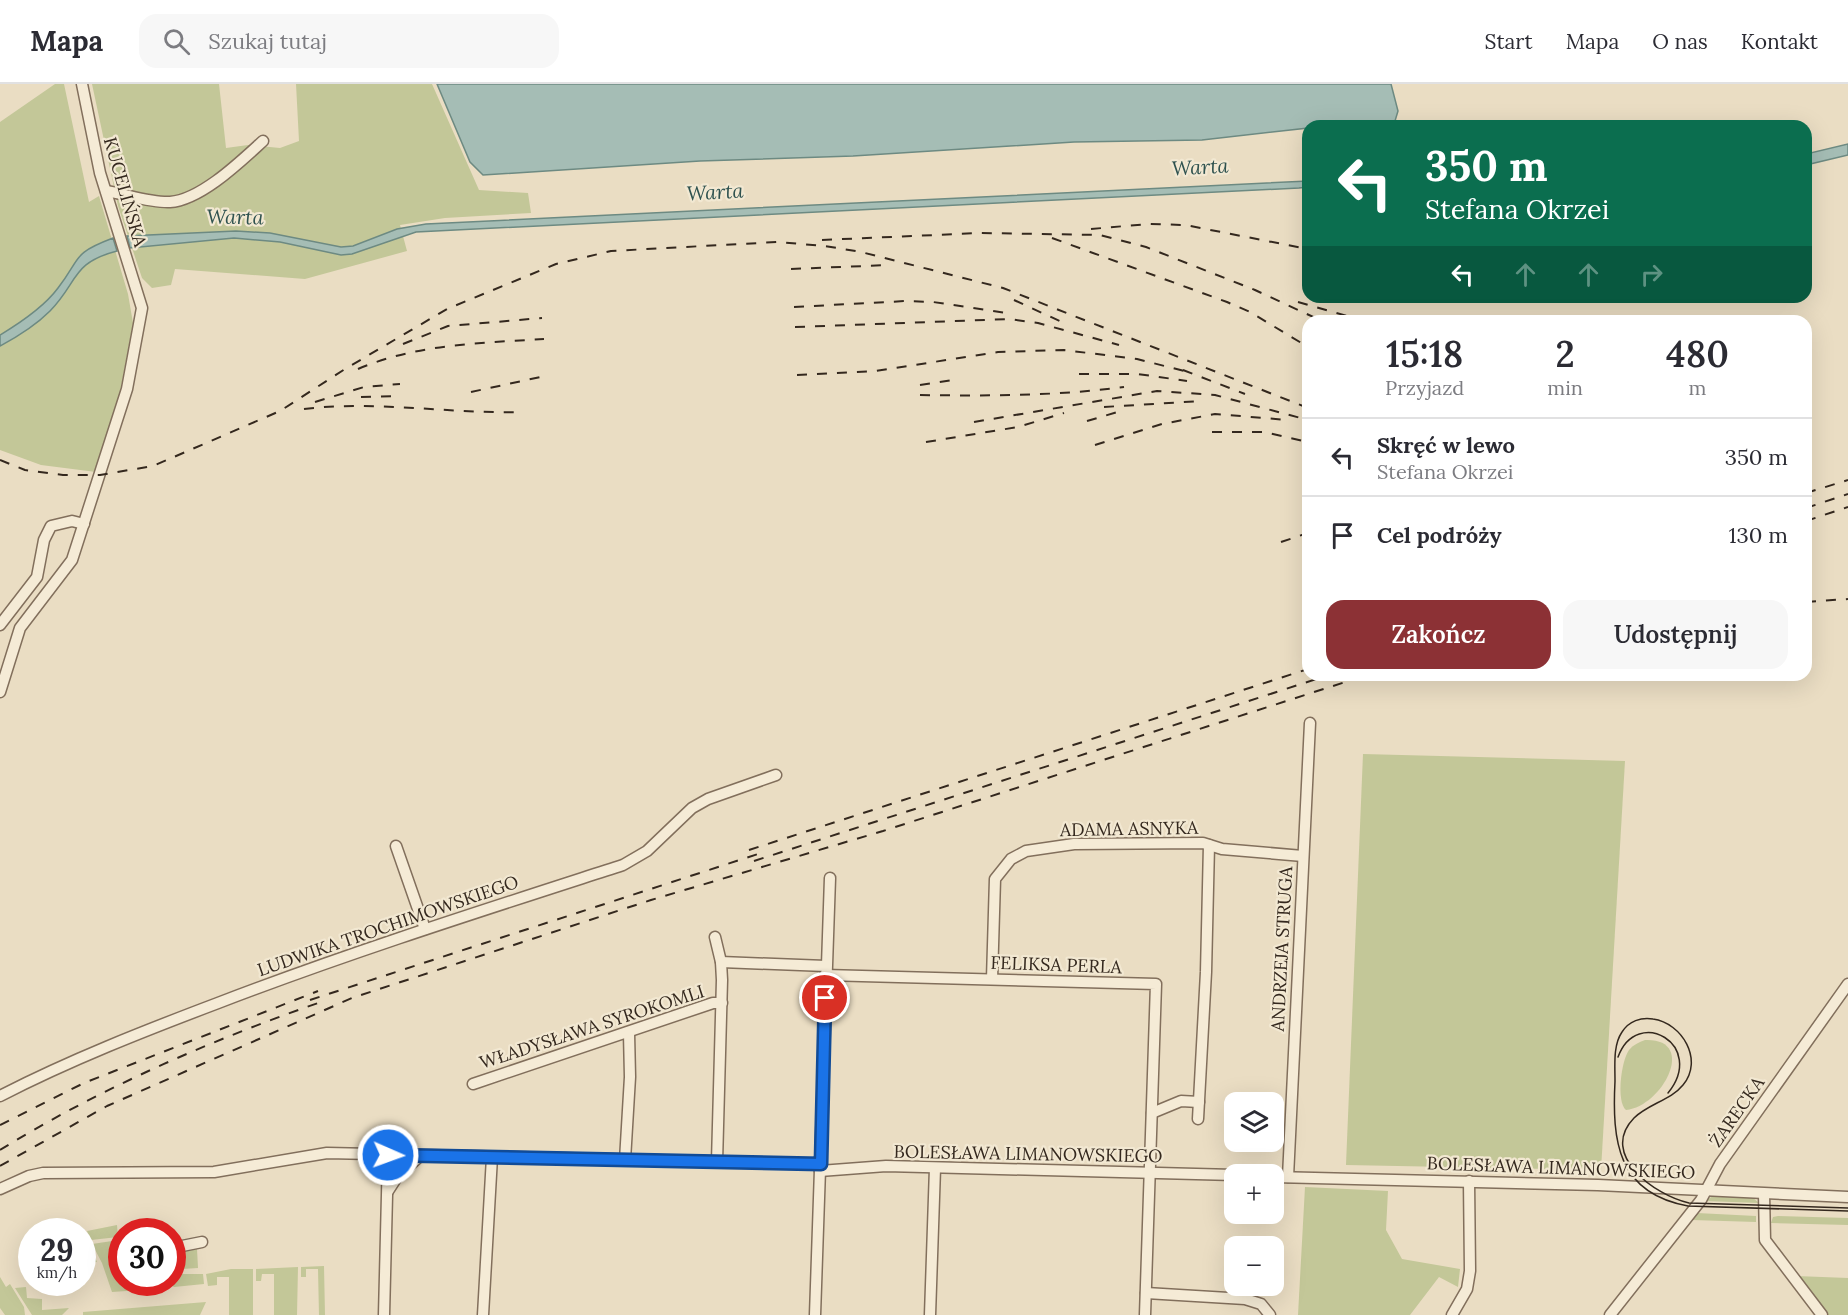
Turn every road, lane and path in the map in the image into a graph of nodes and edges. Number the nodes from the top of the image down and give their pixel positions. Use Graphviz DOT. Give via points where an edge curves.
graph roads {
  1 [pos="82,84"];
  2 [pos="263,141"];
  3 [pos="106,191"];
  4 [pos="84,524"];
  5 [pos="0,625"];
  6 [pos="0,692"];
  7 [pos="1310,723"];
  8 [pos="776,775"];
  9 [pos="1209,845"];
  10 [pos="396,846"];
  11 [pos="1303,856"];
  12 [pos="830,878"];
  13 [pos="425,929"];
  14 [pos="715,937"];
  15 [pos="721,962"];
  16 [pos="826,970"];
  17 [pos="992,979"];
  18 [pos="1848,984"];
  19 [pos="722,1003"];
  20 [pos="629,1033"];
  21 [pos="473,1084"];
  22 [pos="0,1096"];
  23 [pos="1199,1102"];
  24 [pos="1152,1113"];
  25 [pos="1198,1119"];
  26 [pos="388,1155"];
  27 [pos="420,1156"];
  28 [pos="492,1157"];
  29 [pos="625,1160"];
  30 [pos="717,1162"];
  31 [pos="820,1168"];
  32 [pos="935,1168"];
  33 [pos="1151,1173"];
  34 [pos="1224,1176"];
  35 [pos="1284,1177"];
  36 [pos="1288,1177"];
  37 [pos="1469,1181"];
  38 [pos="0,1189"];
  39 [pos="1705,1190"];
  40 [pos="387,1191"];
  41 [pos="1764,1194"];
  42 [pos="1848,1197"];
  43 [pos="202,1242"];
  44 [pos="186,1245"];
  45 [pos="1146,1293"];
  46 [pos="384,1315"];
  47 [pos="483,1315"];
  48 [pos="815,1315"];
  49 [pos="930,1315"];
  50 [pos="1145,1315"];
  51 [pos="1269,1315"];
  52 [pos="1452,1315"];
  53 [pos="1610,1315"];
  54 [pos="1822,1315"];
  1 -- 3 [label="street, KUCELIŃSKA"];
  2 -- 3 [label="street" via="206,188 171,202"];
  3 -- 4 [label="street, KUCELIŃSKA" via="142,308 127,389"];
  4 -- 5 [label="street" via="72,521 51,526 44,540 37,577"];
  4 -- 6 [label="street" via="72,560 20,628"];
  7 -- 11 [label="street, ANDRZEJA STRUGA"];
  8 -- 13 [label="street, LUDWIKA TROCHIMOWSKIEGO" via="692,808 646,851 623,865"];
  9 -- 11 [label="street, ADAMA ASNYKA"];
  9 -- 17 [label="street, ADAMA ASNYKA" via="1074,843 1026,851 1011,859 995,879"];
  9 -- 23 [label="street"];
  10 -- 13 [label="street"];
  11 -- 36 [label="street, ANDRZEJA STRUGA"];
  12 -- 16 [label="street"];
  13 -- 22 [label="street, LUDWIKA TROCHIMOWSKIEGO" via="139,1033"];
  14 -- 15 [label="street"];
  15 -- 16 [label="street, FELIKSA PERLA"];
  15 -- 19 [label="street"];
  16 -- 17 [label="street, FELIKSA PERLA"];
  16 -- 31 [label="street"];
  17 -- 24 [label="street, FELIKSA PERLA" via="1156,984"];
  18 -- 39 [label="street, ŻARECKA"];
  19 -- 20 [label="street, WŁADYSŁAWA SYROKOMLI"];
  19 -- 30 [label="street"];
  20 -- 21 [label="street, WŁADYSŁAWA SYROKOMLI"];
  20 -- 29 [label="street"];
  23 -- 24 [label="street" via="1181,1101"];
  23 -- 25 [label="street"];
  24 -- 33 [label="street, FELIKSA PERLA"];
  26 -- 27 [label="street, BOLESŁAWA LIMANOWSKIEGO"];
  26 -- 38 [label="street, BOLESŁAWA LIMANOWSKIEGO" via="314,1154 214,1172 43,1173"];
  26 -- 40 [label="street"];
  27 -- 28 [label="street, BOLESŁAWA LIMANOWSKIEGO"];
  27 -- 40 [label="street"];
  28 -- 29 [label="street, BOLESŁAWA LIMANOWSKIEGO"];
  28 -- 47 [label="street"];
  29 -- 30 [label="street, BOLESŁAWA LIMANOWSKIEGO"];
  30 -- 31 [label="street, BOLESŁAWA LIMANOWSKIEGO"];
  31 -- 32 [label="street, BOLESŁAWA LIMANOWSKIEGO"];
  31 -- 48 [label="street"];
  32 -- 33 [label="street, BOLESŁAWA LIMANOWSKIEGO"];
  32 -- 49 [label="street"];
  33 -- 34 [label="street, BOLESŁAWA LIMANOWSKIEGO"];
  33 -- 45 [label="street, FELIKSA PERLA"];
  35 -- 36 [label="street, BOLESŁAWA LIMANOWSKIEGO"];
  36 -- 37 [label="street, BOLESŁAWA LIMANOWSKIEGO"];
  37 -- 39 [label="street, BOLESŁAWA LIMANOWSKIEGO"];
  37 -- 52 [label="street" via="1470,1271 1467,1289"];
  39 -- 41 [label="street, BOLESŁAWA LIMANOWSKIEGO"];
  39 -- 53 [label="street, ŻARECKA" via="1688,1218"];
  40 -- 46 [label="street"];
  41 -- 42 [label="street, BOLESŁAWA LIMANOWSKIEGO"];
  41 -- 54 [label="street" via="1764,1240"];
  43 -- 44 [label="street"];
  45 -- 50 [label="street, FELIKSA PERLA"];
  45 -- 51 [label="street" via="1245,1299 1261,1305"];
}
